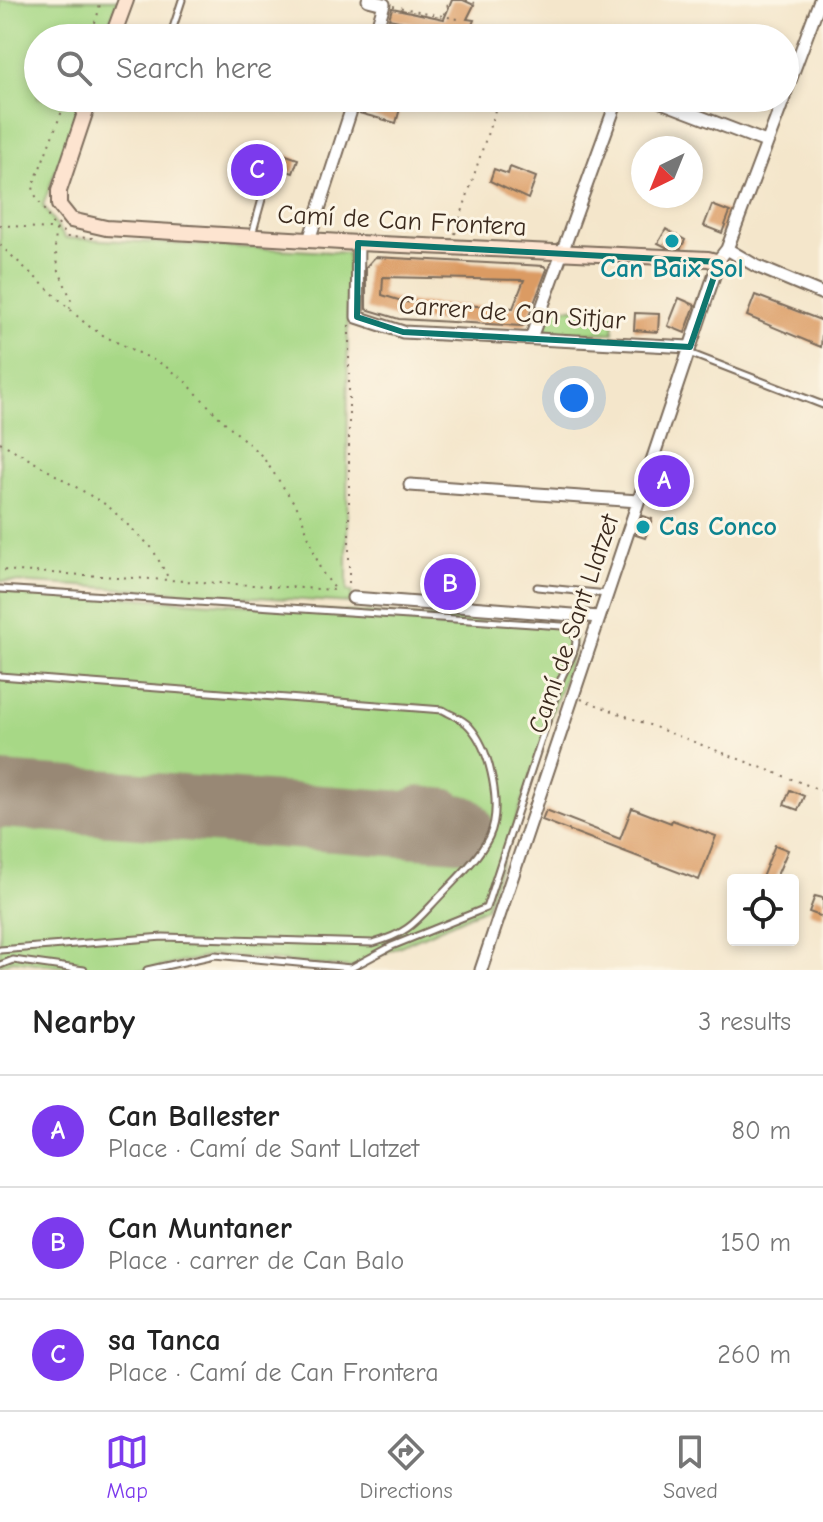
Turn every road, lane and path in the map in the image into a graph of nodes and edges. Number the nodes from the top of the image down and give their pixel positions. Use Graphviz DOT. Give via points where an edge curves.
graph roads {
  1 [pos="100,0"];
  2 [pos="126,0"];
  3 [pos="182,0"];
  4 [pos="368,0"];
  5 [pos="450,0"];
  6 [pos="466,0"];
  7 [pos="820,0"];
  8 [pos="475,3"];
  9 [pos="384,4"];
  10 [pos="443,16"];
  11 [pos="458,19"];
  12 [pos="94,24"];
  13 [pos="117,24"];
  14 [pos="174,24"];
  15 [pos="378,24"];
  16 [pos="799,56"];
  17 [pos="85,112"];
  18 [pos="350,112"];
  19 [pos="494,112"];
  20 [pos="613,112"];
  21 [pos="688,112"];
  22 [pos="778,112"];
  23 [pos="766,142"];
  24 [pos="269,174"];
  25 [pos="45,204"];
  26 [pos="0,225"];
  27 [pos="62,230"];
  28 [pos="98,238"];
  29 [pos="252,238"];
  30 [pos="309,240"];
  31 [pos="358,243"];
  32 [pos="0,245"];
  33 [pos="451,247"];
  34 [pos="562,253"];
  35 [pos="723,256"];
  36 [pos="823,294"];
  37 [pos="349,312"];
  38 [pos="531,338"];
  39 [pos="689,350"];
  40 [pos="823,405"];
  41 [pos="0,442"];
  42 [pos="410,485"];
  43 [pos="638,501"];
  44 [pos="0,570"];
  45 [pos="171,582"];
  46 [pos="537,587"];
  47 [pos="0,589"];
  48 [pos="607,594"];
  49 [pos="353,598"];
  50 [pos="599,617"];
  51 [pos="0,676"];
  52 [pos="573,696"];
  53 [pos="823,791"];
  54 [pos="0,950"];
  55 [pos="0,965"];
  56 [pos="84,970"];
  57 [pos="147,970"];
  58 [pos="481,970"];
  1 -- 12 [label="path"];
  2 -- 13 [label="street"];
  3 -- 14 [label="lane"];
  4 -- 9 [label="street"];
  5 -- 10 [label="path"];
  6 -- 8 [label="path"];
  7 -- 16 [label="street, Camí de Sant Llatzet"];
  9 -- 10 [label="path"];
  9 -- 15 [label="street"];
  10 -- 11 [label="path"];
  17 -- 29 [label="street, Camí de Can Frontera" via="59,191 59,205 71,220 106,228"];
  18 -- 30 [label="street"];
  19 -- 33 [label="path"];
  20 -- 34 [label="street"];
  21 -- 23 [label="street"];
  22 -- 23 [label="street, Camí de Sant Llatzet"];
  23 -- 35 [label="street, Camí de Sant Llatzet"];
  24 -- 29 [label="lane"];
  25 -- 27 [label="path"];
  26 -- 27 [label="path"];
  27 -- 28 [label="path" via="66,237"];
  29 -- 30 [label="street, Camí de Can Frontera"];
  30 -- 31 [label="street, Camí de Can Frontera"];
  31 -- 33 [label="street, Camí de Can Frontera"];
  31 -- 38 [label="street, Carrer de Can Sitjar" via="357,317 403,332"];
  32 -- 45 [label="path" via="87,325 182,378 262,456 299,510 321,571 336,590"];
  33 -- 34 [label="street, Camí de Can Frontera"];
  34 -- 35 [label="street, Camí de Can Frontera"];
  34 -- 38 [label="street"];
  35 -- 36 [label="street"];
  35 -- 39 [label="street, Camí de Sant Llatzet"];
  37 -- 49 [label="path"];
  38 -- 39 [label="street, Carrer de Can Sitjar"];
  39 -- 40 [label="lane"];
  39 -- 43 [label="street, Camí de Sant Llatzet"];
  41 -- 45 [label="path" via="108,506 152,548"];
  42 -- 43 [label="street"];
  43 -- 48 [label="street, Camí de Sant Llatzet"];
  44 -- 45 [label="path"];
  46 -- 48 [label="lane"];
  47 -- 57 [label="lane" via="562,626 576,636 576,649 561,679 486,908 351,968 215,955"];
  48 -- 50 [label="street, Camí de Sant Llatzet"];
  49 -- 50 [label="street"];
  50 -- 52 [label="street, Camí de Sant Llatzet"];
  51 -- 54 [label="lane" via="443,710 469,725 487,755 497,804 490,835 474,861 410,929 393,938 373,943 163,937"];
  52 -- 53 [label="path"];
  52 -- 58 [label="street, Camí de Sant Llatzet"];
  55 -- 56 [label="lane" via="13,960"];
}
